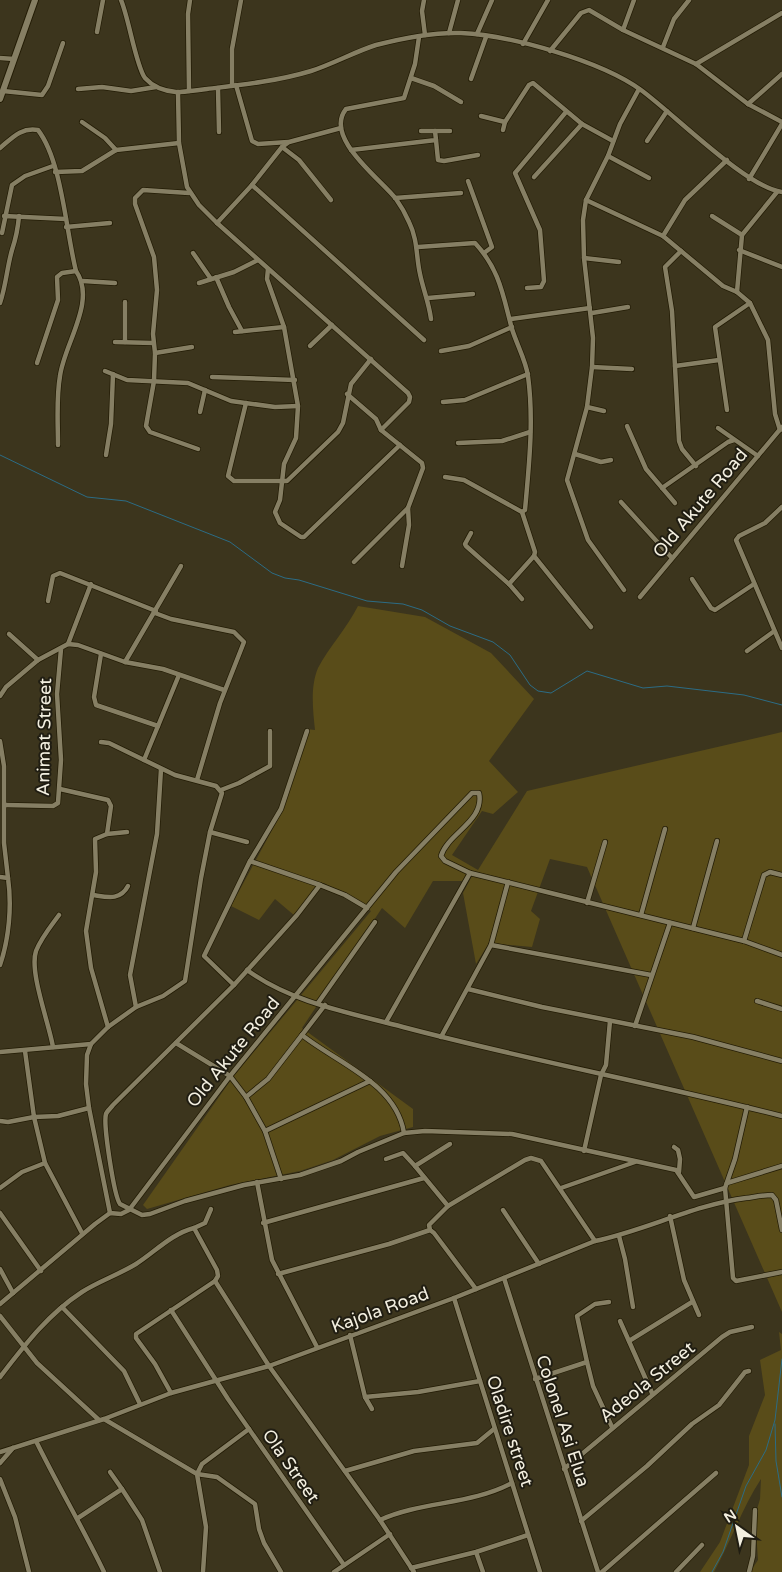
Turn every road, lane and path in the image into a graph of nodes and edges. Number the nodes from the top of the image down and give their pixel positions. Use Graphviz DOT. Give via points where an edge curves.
graph roads {
  1 [pos="35,0"];
  2 [pos="103,0"];
  3 [pos="121,0"];
  4 [pos="190,0"];
  5 [pos="241,0"];
  6 [pos="424,0"];
  7 [pos="458,0"];
  8 [pos="492,0"];
  9 [pos="548,0"];
  10 [pos="634,0"];
  11 [pos="689,0"];
  12 [pos="782,12"];
  13 [pos="623,30"];
  14 [pos="97,32"];
  15 [pos="449,33"];
  16 [pos="477,34"];
  17 [pos="425,35"];
  18 [pos="486,36"];
  19 [pos="419,37"];
  20 [pos="63,42"];
  21 [pos="523,44"];
  22 [pos="663,47"];
  23 [pos="550,51"];
  24 [pos="0,58"];
  25 [pos="14,60"];
  26 [pos="696,64"];
  27 [pos="782,74"];
  28 [pos="411,78"];
  29 [pos="471,79"];
  30 [pos="234,86"];
  31 [pos="158,87"];
  32 [pos="218,88"];
  33 [pos="78,89"];
  34 [pos="639,89"];
  35 [pos="3,91"];
  36 [pos="189,91"];
  37 [pos="178,92"];
  38 [pos="0,99"];
  39 [pos="461,102"];
  40 [pos="748,104"];
  41 [pos="667,111"];
  42 [pos="566,112"];
  43 [pos="481,116"];
  44 [pos="82,122"];
  45 [pos="505,122"];
  46 [pos="782,123"];
  47 [pos="582,124"];
  48 [pos="342,128"];
  49 [pos="503,130"];
  50 [pos="421,131"];
  51 [pos="436,131"];
  52 [pos="450,131"];
  53 [pos="219,132"];
  54 [pos="436,140"];
  55 [pos="613,141"];
  56 [pos="647,141"];
  57 [pos="289,142"];
  58 [pos="179,143"];
  59 [pos="282,147"];
  60 [pos="0,148"];
  61 [pos="116,150"];
  62 [pos="351,150"];
  63 [pos="478,155"];
  64 [pos="608,156"];
  65 [pos="727,160"];
  66 [pos="53,166"];
  67 [pos="55,172"];
  68 [pos="534,177"];
  69 [pos="650,178"];
  70 [pos="749,179"];
  71 [pos="468,181"];
  72 [pos="252,185"];
  73 [pos="779,192"];
  74 [pos="189,193"];
  75 [pos="461,193"];
  76 [pos="396,198"];
  77 [pos="331,200"];
  78 [pos="586,200"];
  79 [pos="4,216"];
  80 [pos="19,216"];
  81 [pos="712,216"];
  82 [pos="66,219"];
  83 [pos="110,223"];
  84 [pos="217,223"];
  85 [pos="66,227"];
  86 [pos="2,233"];
  87 [pos="742,235"];
  88 [pos="663,236"];
  89 [pos="418,247"];
  90 [pos="681,250"];
  91 [pos="739,250"];
  92 [pos="484,252"];
  93 [pos="192,253"];
  94 [pos="584,258"];
  95 [pos="258,260"];
  96 [pos="619,262"];
  97 [pos="782,267"];
  98 [pos="268,269"];
  99 [pos="76,271"];
  100 [pos="214,278"];
  101 [pos="83,281"];
  102 [pos="115,283"];
  103 [pos="199,283"];
  104 [pos="527,288"];
  105 [pos="737,292"];
  106 [pos="473,294"];
  107 [pos="428,298"];
  108 [pos="125,302"];
  109 [pos="0,303"];
  110 [pos="750,303"];
  111 [pos="628,308"];
  112 [pos="591,310"];
  113 [pos="431,319"];
  114 [pos="511,319"];
  115 [pos="332,325"];
  116 [pos="284,327"];
  117 [pos="512,328"];
  118 [pos="242,331"];
  119 [pos="235,332"];
  120 [pos="424,340"];
  121 [pos="115,342"];
  122 [pos="125,342"];
  123 [pos="153,343"];
  124 [pos="310,346"];
  125 [pos="192,347"];
  126 [pos="441,351"];
  127 [pos="155,353"];
  128 [pos="371,359"];
  129 [pos="718,360"];
  130 [pos="37,363"];
  131 [pos="675,366"];
  132 [pos="592,367"];
  133 [pos="632,369"];
  134 [pos="105,371"];
  135 [pos="113,374"];
  136 [pos="528,374"];
  137 [pos="212,377"];
  138 [pos="294,380"];
  139 [pos="154,381"];
  140 [pos="205,390"];
  141 [pos="347,394"];
  142 [pos="442,402"];
  143 [pos="246,403"];
  144 [pos="298,406"];
  145 [pos="587,407"];
  146 [pos="727,410"];
  147 [pos="604,411"];
  148 [pos="200,412"];
  149 [pos="627,426"];
  150 [pos="718,428"];
  151 [pos="781,428"];
  152 [pos="382,430"];
  153 [pos="530,432"];
  154 [pos="734,440"];
  155 [pos="458,443"];
  156 [pos="58,445"];
  157 [pos="400,445"];
  158 [pos="198,449"];
  159 [pos="575,454"];
  160 [pos="106,455"];
  161 [pos="758,456"];
  162 [pos="611,460"];
  163 [pos="696,466"];
  164 [pos="445,477"];
  165 [pos="282,480"];
  166 [pos="662,488"];
  167 [pos="620,502"];
  168 [pos="675,503"];
  169 [pos="408,508"];
  170 [pos="782,508"];
  171 [pos="522,512"];
  172 [pos="471,533"];
  173 [pos="534,556"];
  174 [pos="672,558"];
  175 [pos="354,562"];
  176 [pos="181,566"];
  177 [pos="402,566"];
  178 [pos="692,579"];
  179 [pos="90,584"];
  180 [pos="509,584"];
  181 [pos="754,584"];
  182 [pos="624,590"];
  183 [pos="640,596"];
  184 [pos="522,599"];
  185 [pos="48,601"];
  186 [pos="155,612"];
  187 [pos="591,627"];
  188 [pos="773,632"];
  189 [pos="10,634"];
  190 [pos="68,644"];
  191 [pos="781,645"];
  192 [pos="61,649"];
  193 [pos="747,651"];
  194 [pos="101,654"];
  195 [pos="38,660"];
  196 [pos="125,662"];
  197 [pos="179,675"];
  198 [pos="224,690"];
  199 [pos="0,696"];
  200 [pos="158,726"];
  201 [pos="270,731"];
  202 [pos="307,731"];
  203 [pos="0,741"];
  204 [pos="100,742"];
  205 [pos="144,760"];
  206 [pos="161,769"];
  207 [pos="197,780"];
  208 [pos="60,789"];
  209 [pos="222,790"];
  210 [pos="6,805"];
  211 [pos="665,829"];
  212 [pos="127,832"];
  213 [pos="210,832"];
  214 [pos="107,834"];
  215 [pos="717,841"];
  216 [pos="248,842"];
  217 [pos="605,842"];
  218 [pos="250,861"];
  219 [pos="470,873"];
  220 [pos="782,875"];
  221 [pos="0,877"];
  222 [pos="8,878"];
  223 [pos="508,882"];
  224 [pos="320,885"];
  225 [pos="128,886"];
  226 [pos="93,894"];
  227 [pos="587,903"];
  228 [pos="367,908"];
  229 [pos="59,915"];
  230 [pos="641,916"];
  231 [pos="375,922"];
  232 [pos="670,923"];
  233 [pos="693,928"];
  234 [pos="744,941"];
  235 [pos="491,945"];
  236 [pos="782,955"];
  237 [pos="0,965"];
  238 [pos="247,970"];
  239 [pos="651,974"];
  240 [pos="234,985"];
  241 [pos="468,989"];
  242 [pos="296,996"];
  243 [pos="757,1001"];
  244 [pos="318,1003"];
  245 [pos="325,1005"];
  246 [pos="136,1007"];
  247 [pos="782,1009"];
  248 [pos="610,1021"];
  249 [pos="386,1022"];
  250 [pos="635,1026"];
  251 [pos="108,1027"];
  252 [pos="302,1035"];
  253 [pos="441,1037"];
  254 [pos="176,1043"];
  255 [pos="91,1044"];
  256 [pos="54,1047"];
  257 [pos="26,1051"];
  258 [pos="0,1052"];
  259 [pos="782,1061"];
  260 [pos="601,1075"];
  261 [pos="230,1076"];
  262 [pos="370,1081"];
  263 [pos="246,1097"];
  264 [pos="747,1107"];
  265 [pos="89,1108"];
  266 [pos="782,1116"];
  267 [pos="34,1117"];
  268 [pos="0,1121"];
  269 [pos="265,1131"];
  270 [pos="404,1133"];
  271 [pos="450,1144"];
  272 [pos="674,1147"];
  273 [pos="584,1151"];
  274 [pos="386,1159"];
  275 [pos="635,1162"];
  276 [pos="45,1163"];
  277 [pos="415,1166"];
  278 [pos="782,1166"];
  279 [pos="679,1172"];
  280 [pos="424,1178"];
  281 [pos="281,1179"];
  282 [pos="256,1182"];
  283 [pos="726,1186"];
  284 [pos="0,1188"];
  285 [pos="561,1188"];
  286 [pos="726,1200"];
  287 [pos="448,1206"];
  288 [pos="211,1209"];
  289 [pos="129,1210"];
  290 [pos="503,1210"];
  291 [pos="0,1213"];
  292 [pos="110,1213"];
  293 [pos="670,1216"];
  294 [pos="264,1223"];
  295 [pos="194,1228"];
  296 [pos="430,1230"];
  297 [pos="782,1230"];
  298 [pos="82,1233"];
  299 [pos="619,1236"];
  300 [pos="595,1241"];
  301 [pos="538,1264"];
  302 [pos="0,1269"];
  303 [pos="42,1271"];
  304 [pos="782,1272"];
  305 [pos="278,1274"];
  306 [pos="504,1278"];
  307 [pos="215,1281"];
  308 [pos="476,1288"];
  309 [pos="13,1293"];
  310 [pos="454,1298"];
  311 [pos="609,1302"];
  312 [pos="692,1302"];
  313 [pos="0,1304"];
  314 [pos="62,1307"];
  315 [pos="633,1307"];
  316 [pos="171,1310"];
  317 [pos="699,1315"];
  318 [pos="0,1316"];
  319 [pos="620,1320"];
  320 [pos="752,1327"];
  321 [pos="350,1335"];
  322 [pos="629,1341"];
  323 [pos="24,1347"];
  324 [pos="317,1348"];
  325 [pos="586,1362"];
  326 [pos="268,1366"];
  327 [pos="749,1370"];
  328 [pos="0,1377"];
  329 [pos="535,1379"];
  330 [pos="216,1381"];
  331 [pos="480,1381"];
  332 [pos="171,1393"];
  333 [pos="652,1393"];
  334 [pos="366,1397"];
  335 [pos="140,1404"];
  336 [pos="372,1408"];
  337 [pos="102,1419"];
  338 [pos="612,1427"];
  339 [pos="249,1429"];
  340 [pos="494,1429"];
  341 [pos="36,1441"];
  342 [pos="13,1448"];
  343 [pos="0,1452"];
  344 [pos="0,1463"];
  345 [pos="564,1469"];
  346 [pos="344,1471"];
  347 [pos="110,1472"];
  348 [pos="716,1473"];
  349 [pos="198,1474"];
  350 [pos="0,1479"];
  351 [pos="512,1483"];
  352 [pos="122,1489"];
  353 [pos="755,1510"];
  354 [pos="78,1518"];
  355 [pos="380,1520"];
  356 [pos="581,1522"];
  357 [pos="390,1534"];
  358 [pos="528,1535"];
  359 [pos="702,1545"];
  360 [pos="476,1552"];
  361 [pos="344,1566"];
  362 [pos="413,1570"];
  363 [pos="29,1572"];
  364 [pos="104,1572"];
  365 [pos="160,1572"];
  366 [pos="203,1572"];
  367 [pos="281,1572"];
  368 [pos="334,1572"];
  369 [pos="483,1572"];
  370 [pos="540,1572"];
  371 [pos="598,1572"];
  372 [pos="602,1572"];
  373 [pos="676,1572"];
  374 [pos="749,1572"];
  1 -- 25 [label="main road"];
  2 -- 14 [label="street"];
  3 -- 31 [label="street" via="142,73"];
  4 -- 36 [label="street"];
  5 -- 30 [label="street" via="232,49"];
  6 -- 17 [label="street"];
  7 -- 15 [label="street"];
  8 -- 16 [label="street"];
  9 -- 21 [label="street"];
  10 -- 13 [label="street"];
  11 -- 22 [label="street" via="674,19"];
  12 -- 26 [label="street"];
  13 -- 22 [label="street"];
  13 -- 23 [label="street" via="586,10"];
  15 -- 16 [label="street"];
  15 -- 17 [label="street"];
  16 -- 18 [label="street"];
  17 -- 19 [label="street"];
  18 -- 21 [label="street"];
  18 -- 29 [label="street"];
  19 -- 28 [label="street"];
  19 -- 30 [label="street" via="376,46 310,71"];
  20 -- 35 [label="street" via="48,86 42,94"];
  21 -- 23 [label="street"];
  22 -- 26 [label="street"];
  23 -- 34 [label="street" via="595,65"];
  24 -- 25 [label="street"];
  25 -- 35 [label="main road"];
  26 -- 40 [label="street"];
  27 -- 40 [label="street"];
  28 -- 39 [label="street" via="434,86"];
  28 -- 48 [label="street" via="402,100 346,109"];
  30 -- 32 [label="street"];
  30 -- 57 [label="street" via="252,141 258,144"];
  31 -- 33 [label="street" via="131,91 102,87"];
  31 -- 37 [label="street"];
  32 -- 36 [label="street"];
  32 -- 53 [label="street"];
  34 -- 41 [label="street"];
  34 -- 55 [label="street"];
  35 -- 38 [label="main road"];
  36 -- 37 [label="street"];
  37 -- 58 [label="street"];
  40 -- 46 [label="street"];
  41 -- 56 [label="street"];
  41 -- 65 [label="street"];
  42 -- 45 [label="street" via="531,84"];
  42 -- 47 [label="street"];
  42 -- 104 [label="street" via="515,173 540,230 544,281 541,287"];
  43 -- 45 [label="street"];
  44 -- 61 [label="street"];
  45 -- 49 [label="street"];
  46 -- 70 [label="street"];
  47 -- 55 [label="street"];
  47 -- 68 [label="street"];
  48 -- 57 [label="street"];
  48 -- 62 [label="street"];
  50 -- 51 [label="street"];
  51 -- 52 [label="street"];
  51 -- 54 [label="street"];
  54 -- 62 [label="street"];
  54 -- 63 [label="street" via="438,160"];
  55 -- 64 [label="street"];
  57 -- 59 [label="street"];
  58 -- 61 [label="street"];
  58 -- 74 [label="street"];
  59 -- 72 [label="street"];
  59 -- 77 [label="street" via="299,160"];
  60 -- 66 [label="street" via="18,133 38,130"];
  61 -- 67 [label="street" via="82,171"];
  62 -- 76 [label="street" via="369,174"];
  64 -- 69 [label="street"];
  64 -- 78 [label="street"];
  65 -- 70 [label="street"];
  65 -- 88 [label="street" via="684,200"];
  66 -- 67 [label="street"];
  66 -- 79 [label="street" via="25,176 12,185"];
  67 -- 82 [label="street"];
  70 -- 73 [label="street"];
  71 -- 92 [label="street" via="492,247"];
  72 -- 84 [label="street"];
  72 -- 120 [label="street"];
  73 -- 87 [label="street"];
  74 -- 84 [label="street"];
  74 -- 123 [label="street" via="143,190 135,198 156,266"];
  75 -- 76 [label="street"];
  76 -- 89 [label="street"];
  78 -- 88 [label="street"];
  78 -- 94 [label="street"];
  79 -- 80 [label="street"];
  79 -- 86 [label="street"];
  80 -- 82 [label="street"];
  80 -- 109 [label="street" via="18,234"];
  81 -- 87 [label="street"];
  82 -- 85 [label="street"];
  83 -- 85 [label="street"];
  84 -- 95 [label="street"];
  85 -- 99 [label="street"];
  87 -- 91 [label="street"];
  88 -- 90 [label="street"];
  89 -- 92 [label="street" via="475,243"];
  89 -- 107 [label="street" via="420,274"];
  90 -- 105 [label="street" via="723,286"];
  90 -- 131 [label="street" via="665,267 672,311"];
  91 -- 97 [label="street"];
  91 -- 105 [label="street"];
  92 -- 114 [label="street" via="499,279"];
  93 -- 100 [label="street"];
  94 -- 96 [label="street"];
  94 -- 112 [label="street"];
  95 -- 98 [label="street"];
  95 -- 100 [label="street"];
  98 -- 115 [label="street"];
  98 -- 116 [label="street" via="267,279"];
  99 -- 101 [label="street"];
  99 -- 130 [label="street" via="57,277 58,300"];
  100 -- 103 [label="street"];
  100 -- 118 [label="street"];
  101 -- 102 [label="street"];
  101 -- 156 [label="street" via="82,300 60,376"];
  105 -- 110 [label="street"];
  106 -- 107 [label="street"];
  107 -- 113 [label="street"];
  108 -- 122 [label="street"];
  110 -- 129 [label="street" via="715,327"];
  110 -- 151 [label="street" via="768,340 775,414"];
  111 -- 112 [label="street"];
  112 -- 114 [label="street"];
  112 -- 132 [label="street"];
  114 -- 117 [label="street"];
  115 -- 124 [label="street"];
  115 -- 128 [label="street"];
  116 -- 118 [label="street"];
  116 -- 138 [label="street"];
  117 -- 126 [label="street" via="468,346"];
  117 -- 136 [label="street"];
  118 -- 119 [label="street"];
  121 -- 122 [label="street"];
  122 -- 123 [label="street"];
  123 -- 127 [label="street"];
  125 -- 127 [label="street"];
  127 -- 139 [label="street"];
  128 -- 141 [label="street" via="353,379"];
  128 -- 152 [label="street" via="410,397"];
  129 -- 131 [label="street"];
  129 -- 146 [label="street"];
  131 -- 163 [label="street" via="679,441"];
  132 -- 133 [label="street"];
  132 -- 145 [label="street"];
  134 -- 135 [label="street"];
  135 -- 139 [label="street" via="127,380"];
  135 -- 160 [label="street"];
  136 -- 142 [label="street" via="465,400"];
  136 -- 153 [label="street"];
  137 -- 138 [label="street"];
  138 -- 144 [label="street"];
  139 -- 140 [label="street" via="188,383"];
  139 -- 158 [label="street" via="147,429"];
  140 -- 143 [label="street" via="217,397"];
  140 -- 148 [label="street"];
  141 -- 152 [label="street" via="376,419"];
  141 -- 165 [label="street" via="338,432 290,480"];
  143 -- 144 [label="street"];
  143 -- 165 [label="street" via="228,476 234,481"];
  144 -- 165 [label="street" via="296,438 284,464"];
  145 -- 147 [label="street"];
  145 -- 159 [label="street"];
  149 -- 166 [label="street" via="646,469"];
  150 -- 154 [label="street"];
  151 -- 161 [label="street, Old Akute Road"];
  152 -- 157 [label="street"];
  153 -- 155 [label="street" via="502,441"];
  153 -- 171 [label="street" via="525,510"];
  154 -- 161 [label="street"];
  154 -- 163 [label="street"];
  157 -- 165 [label="street" via="304,537 280,523 275,516"];
  157 -- 169 [label="street" via="422,463 423,468"];
  159 -- 162 [label="street" via="601,462"];
  159 -- 182 [label="street" via="568,485 583,530"];
  161 -- 174 [label="street, Old Akute Road"];
  163 -- 166 [label="street"];
  164 -- 171 [label="street" via="464,480"];
  166 -- 168 [label="street"];
  167 -- 174 [label="street"];
  169 -- 175 [label="street"];
  169 -- 177 [label="street" via="409,525"];
  170 -- 181 [label="street" via="736,540"];
  171 -- 173 [label="street"];
  172 -- 180 [label="street" via="466,546"];
  173 -- 180 [label="street"];
  173 -- 187 [label="street"];
  174 -- 183 [label="street, Old Akute Road"];
  176 -- 186 [label="street"];
  178 -- 181 [label="street" via="715,610"];
  179 -- 185 [label="street" via="57,573 53,576"];
  179 -- 186 [label="street"];
  179 -- 190 [label="street"];
  180 -- 184 [label="street"];
  181 -- 188 [label="street"];
  186 -- 196 [label="street"];
  186 -- 198 [label="street" via="240,636 244,642"];
  188 -- 191 [label="street"];
  188 -- 193 [label="street"];
  189 -- 195 [label="street"];
  190 -- 192 [label="street"];
  190 -- 194 [label="street"];
  192 -- 195 [label="street"];
  192 -- 208 [label="street, Animat Street" via="57,694"];
  194 -- 196 [label="street"];
  194 -- 200 [label="street" via="94,697 96,705"];
  195 -- 199 [label="street"];
  196 -- 197 [label="street"];
  197 -- 198 [label="street"];
  197 -- 200 [label="street"];
  198 -- 207 [label="street"];
  200 -- 205 [label="street"];
  201 -- 209 [label="street" via="270,766"];
  202 -- 218 [label="street" via="281,809"];
  203 -- 210 [label="street"];
  204 -- 205 [label="street"];
  205 -- 206 [label="street"];
  206 -- 207 [label="street" via="175,776"];
  206 -- 246 [label="street" via="157,834 130,975"];
  207 -- 209 [label="street"];
  208 -- 210 [label="street, Animat Street" via="56,805"];
  208 -- 214 [label="street" via="108,800 111,806"];
  209 -- 213 [label="street"];
  210 -- 222 [label="street" via="4,843"];
  211 -- 230 [label="street"];
  212 -- 214 [label="street"];
  213 -- 216 [label="street"];
  213 -- 246 [label="street" via="192,928 187,977 175,988"];
  214 -- 226 [label="street" via="94,842 96,872"];
  215 -- 233 [label="street"];
  217 -- 227 [label="street"];
  218 -- 224 [label="street"];
  218 -- 240 [label="street" via="204,956"];
  219 -- 223 [label="street"];
  219 -- 228 [label="street, Old Akute Road" via="445,861 442,856 478,808 481,801 479,793 472,793 411,854"];
  219 -- 249 [label="street"];
  220 -- 234 [label="street" via="770,872 764,875"];
  221 -- 222 [label="street"];
  222 -- 237 [label="street" via="9,906"];
  223 -- 227 [label="street"];
  223 -- 235 [label="street"];
  224 -- 228 [label="street" via="345,894"];
  224 -- 238 [label="street"];
  225 -- 226 [label="street" via="116,897"];
  226 -- 251 [label="street" via="86,931 91,968"];
  227 -- 230 [label="street"];
  228 -- 242 [label="street, Old Akute Road"];
  229 -- 256 [label="street" via="36,951 34,967"];
  230 -- 232 [label="street"];
  231 -- 244 [label="street"];
  232 -- 233 [label="street"];
  232 -- 239 [label="street"];
  233 -- 234 [label="street"];
  234 -- 236 [label="street"];
  235 -- 239 [label="street"];
  235 -- 241 [label="street"];
  238 -- 240 [label="street"];
  238 -- 242 [label="street"];
  239 -- 250 [label="street"];
  240 -- 254 [label="street"];
  241 -- 248 [label="street"];
  241 -- 253 [label="street"];
  242 -- 244 [label="street"];
  242 -- 261 [label="street, Old Akute Road"];
  243 -- 247 [label="street"];
  244 -- 245 [label="street"];
  245 -- 249 [label="street"];
  245 -- 252 [label="street"];
  246 -- 251 [label="street"];
  248 -- 250 [label="street"];
  248 -- 260 [label="street" via="606,1065"];
  249 -- 253 [label="street"];
  250 -- 259 [label="street" via="693,1037"];
  251 -- 255 [label="street"];
  252 -- 262 [label="street"];
  252 -- 263 [label="street" via="268,1079"];
  253 -- 260 [label="street"];
  254 -- 261 [label="street"];
  254 -- 289 [label="street" via="106,1114 118,1201"];
  255 -- 256 [label="street"];
  255 -- 265 [label="street" via="86,1070"];
  256 -- 257 [label="street"];
  257 -- 258 [label="street"];
  257 -- 267 [label="street"];
  260 -- 264 [label="street"];
  260 -- 273 [label="street"];
  261 -- 263 [label="street"];
  261 -- 289 [label="street, Old Akute Road"];
  262 -- 269 [label="street"];
  262 -- 270 [label="street" via="398,1112"];
  263 -- 269 [label="street"];
  264 -- 266 [label="street"];
  264 -- 283 [label="street"];
  265 -- 267 [label="street" via="58,1116"];
  265 -- 292 [label="street"];
  267 -- 268 [label="street"];
  267 -- 276 [label="street"];
  269 -- 281 [label="street"];
  270 -- 273 [label="street" via="512,1134"];
  270 -- 281 [label="street" via="341,1161"];
  271 -- 277 [label="street"];
  272 -- 279 [label="street" via="680,1159"];
  273 -- 275 [label="street"];
  274 -- 277 [label="street" via="403,1153"];
  275 -- 279 [label="street"];
  275 -- 285 [label="street"];
  276 -- 284 [label="street" via="22,1172"];
  276 -- 298 [label="street"];
  277 -- 280 [label="street"];
  278 -- 283 [label="street"];
  279 -- 283 [label="street" via="694,1197"];
  280 -- 287 [label="street"];
  280 -- 294 [label="street"];
  281 -- 282 [label="street"];
  282 -- 289 [label="street" via="150,1214"];
  282 -- 294 [label="street"];
  283 -- 286 [label="street"];
  285 -- 287 [label="street" via="541,1161 531,1158"];
  285 -- 300 [label="street"];
  286 -- 293 [label="street, Kajola Road"];
  286 -- 297 [label="street, Kajola Road" via="769,1195 776,1200"];
  286 -- 304 [label="street" via="734,1280"];
  287 -- 296 [label="street" via="432,1220"];
  288 -- 295 [label="street" via="205,1223"];
  289 -- 292 [label="street" via="121,1214"];
  290 -- 301 [label="street"];
  291 -- 303 [label="street"];
  292 -- 298 [label="street"];
  293 -- 299 [label="street, Kajola Road"];
  293 -- 312 [label="street"];
  294 -- 305 [label="street"];
  295 -- 307 [label="street" via="217,1270"];
  295 -- 314 [label="street" via="166,1242 123,1272 81,1292"];
  296 -- 305 [label="street"];
  296 -- 308 [label="street"];
  298 -- 303 [label="street"];
  299 -- 300 [label="street, Kajola Road"];
  299 -- 315 [label="street"];
  300 -- 301 [label="street, Kajola Road"];
  301 -- 306 [label="street, Kajola Road"];
  302 -- 309 [label="street"];
  303 -- 309 [label="street"];
  305 -- 324 [label="street"];
  306 -- 308 [label="street, Kajola Road"];
  306 -- 329 [label="street, Colonel Asi Elua"];
  307 -- 316 [label="street"];
  307 -- 326 [label="street"];
  308 -- 310 [label="street, Kajola Road"];
  309 -- 313 [label="street"];
  310 -- 321 [label="street, Kajola Road"];
  310 -- 331 [label="street, Oladire street"];
  311 -- 325 [label="street" via="595,1304 578,1316"];
  312 -- 317 [label="street"];
  312 -- 322 [label="street"];
  314 -- 323 [label="street"];
  314 -- 335 [label="street" via="124,1371"];
  316 -- 330 [label="street, Ola Street"];
  316 -- 332 [label="street" via="139,1332 136,1338"];
  318 -- 323 [label="street"];
  319 -- 322 [label="street"];
  320 -- 333 [label="street, Adeola Street" via="722,1337"];
  321 -- 324 [label="street, Kajola Road"];
  321 -- 334 [label="street"];
  322 -- 333 [label="street"];
  323 -- 328 [label="street"];
  323 -- 337 [label="street" via="56,1381"];
  324 -- 326 [label="street, Kajola Road"];
  325 -- 329 [label="street"];
  325 -- 338 [label="street" via="596,1395"];
  326 -- 330 [label="street, Kajola Road"];
  326 -- 346 [label="street"];
  327 -- 356 [label="street" via="719,1406 692,1424"];
  329 -- 345 [label="street, Colonel Asi Elua"];
  330 -- 332 [label="street, Kajola Road"];
  330 -- 339 [label="street, Ola Street"];
  331 -- 334 [label="street"];
  331 -- 340 [label="street, Oladire street"];
  332 -- 335 [label="street, Kajola Road"];
  333 -- 338 [label="street, Adeola Street"];
  334 -- 336 [label="street"];
  335 -- 337 [label="street, Kajola Road"];
  337 -- 341 [label="street, Kajola Road"];
  337 -- 349 [label="street"];
  338 -- 345 [label="street, Adeola Street"];
  339 -- 349 [label="street" via="202,1464"];
  339 -- 361 [label="street, Ola Street"];
  340 -- 346 [label="street" via="477,1443 414,1451"];
  340 -- 351 [label="street, Oladire street"];
  341 -- 342 [label="street, Kajola Road"];
  341 -- 354 [label="street"];
  342 -- 343 [label="street, Kajola Road"];
  342 -- 344 [label="street"];
  345 -- 356 [label="street, Colonel Asi Elua"];
  346 -- 355 [label="street"];
  347 -- 352 [label="street"];
  348 -- 372 [label="street"];
  349 -- 366 [label="street" via="206,1527"];
  349 -- 367 [label="street" via="217,1477 255,1504 264,1544"];
  350 -- 363 [label="street"];
  351 -- 355 [label="street" via="488,1494"];
  351 -- 358 [label="street, Oladire street"];
  352 -- 354 [label="street"];
  352 -- 365 [label="street" via="142,1520"];
  353 -- 374 [label="street"];
  354 -- 364 [label="street"];
  355 -- 357 [label="street"];
  356 -- 371 [label="street, Colonel Asi Elua"];
  357 -- 361 [label="street"];
  357 -- 362 [label="street"];
  358 -- 360 [label="street"];
  358 -- 370 [label="street, Oladire street"];
  359 -- 373 [label="street"];
  360 -- 362 [label="street"];
  360 -- 369 [label="street"];
  361 -- 368 [label="street"];
}
